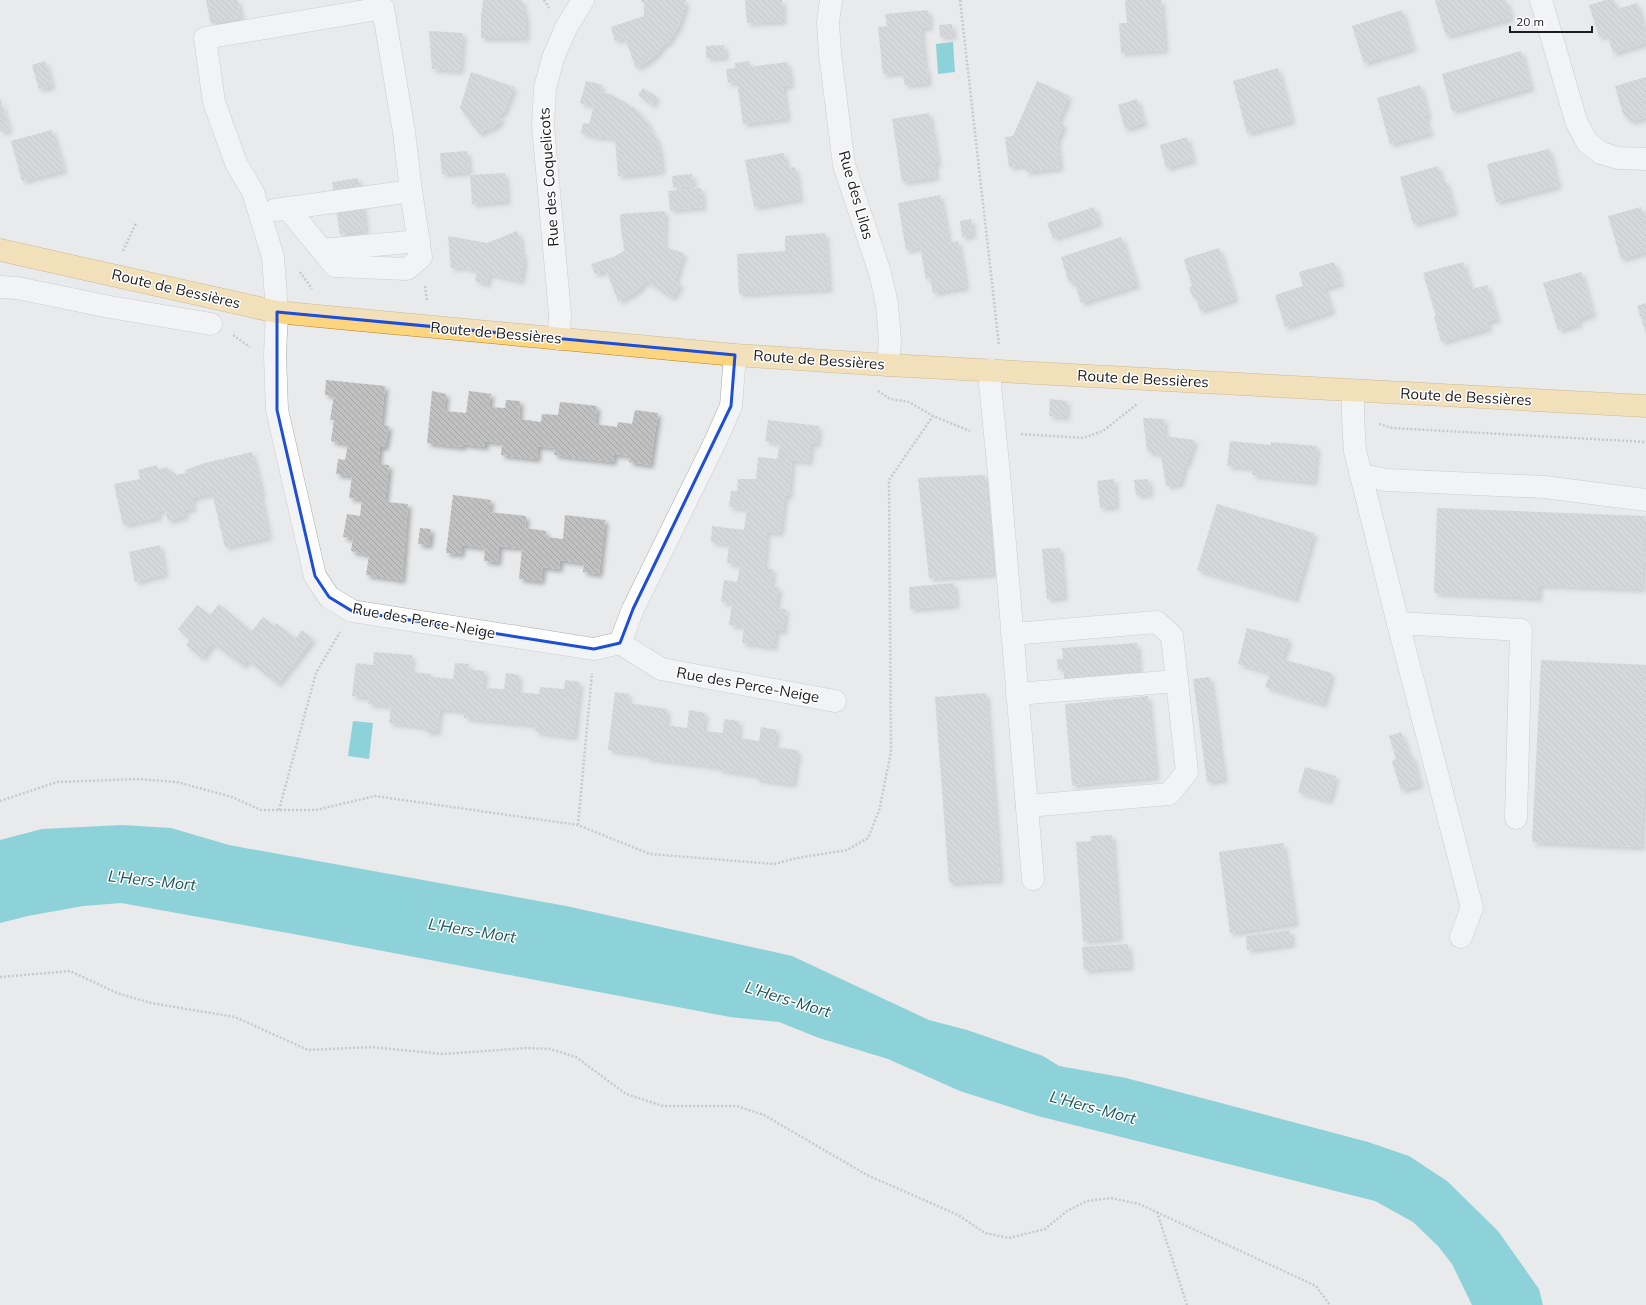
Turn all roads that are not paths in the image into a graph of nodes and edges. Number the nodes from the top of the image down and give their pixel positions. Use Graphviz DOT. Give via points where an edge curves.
graph roads {
  1 [pos="583,0"];
  2 [pos="830,0"];
  3 [pos="1541,0"];
  4 [pos="1646,159"];
  5 [pos="411,191"];
  6 [pos="288,209"];
  7 [pos="259,213"];
  8 [pos="0,250"];
  9 [pos="0,287"];
  10 [pos="277,312"];
  11 [pos="211,324"];
  12 [pos="559,339"];
  13 [pos="735,355"];
  14 [pos="888,365"];
  15 [pos="995,370"];
  16 [pos="1353,391"];
  17 [pos="1646,406"];
  18 [pos="1361,475"];
  19 [pos="1646,500"];
  20 [pos="1398,623"];
  21 [pos="1012,634"];
  22 [pos="620,643"];
  23 [pos="1177,681"];
  24 [pos="1018,694"];
  25 [pos="835,701"];
  26 [pos="1027,806"];
  27 [pos="1516,818"];
  28 [pos="1033,879"];
  29 [pos="1461,937"];
  1 -- 12 [label="street, Rue des Coquelicots" via="566,28 553,58 545,88 543,126 560,314"];
  2 -- 14 [label="street, Rue des Lilas" via="830,54 844,165 880,273 887,304 890,341"];
  3 -- 4 [label="street" via="1576,121 1587,142 1601,153 1618,158"];
  5 -- 6 [label="street"];
  5 -- 6 [label="street" via="420,249 322,250"];
  5 -- 7 [label="street, Rue des Perce-Neige" via="404,132 383,8 205,38 214,102 236,163 253,192"];
  6 -- 7 [label="street"];
  7 -- 10 [label="street, Rue des Perce-Neige" via="273,257"];
  8 -- 10 [label="main road, Route de Bessières"];
  9 -- 11 [label="street"];
  10 -- 12 [label="main road, Route de Bessières"];
  10 -- 22 [label="street, Rue des Perce-Neige" via="275,354 278,410 316,576 329,597 352,611 594,649"];
  12 -- 13 [label="main road, Route de Bessières"];
  13 -- 14 [label="main road, Route de Bessières"];
  13 -- 22 [label="street" via="730,406 716,440 633,609"];
  14 -- 15 [label="main road, Route de Bessières"];
  15 -- 16 [label="main road, Route de Bessières"];
  15 -- 21 [label="street" via="990,385"];
  16 -- 17 [label="main road, Route de Bessières"];
  16 -- 18 [label="street" via="1355,450"];
  18 -- 19 [label="street" via="1386,480 1544,487"];
  18 -- 20 [label="street"];
  20 -- 27 [label="street" via="1521,630"];
  20 -- 29 [label="street" via="1472,908"];
  21 -- 23 [label="street" via="1157,622 1172,636"];
  21 -- 24 [label="street"];
  22 -- 25 [label="street, Rue des Perce-Neige" via="661,669"];
  23 -- 24 [label="street"];
  23 -- 26 [label="street" via="1187,772 1169,794"];
  24 -- 26 [label="street"];
  26 -- 28 [label="street"];
}
